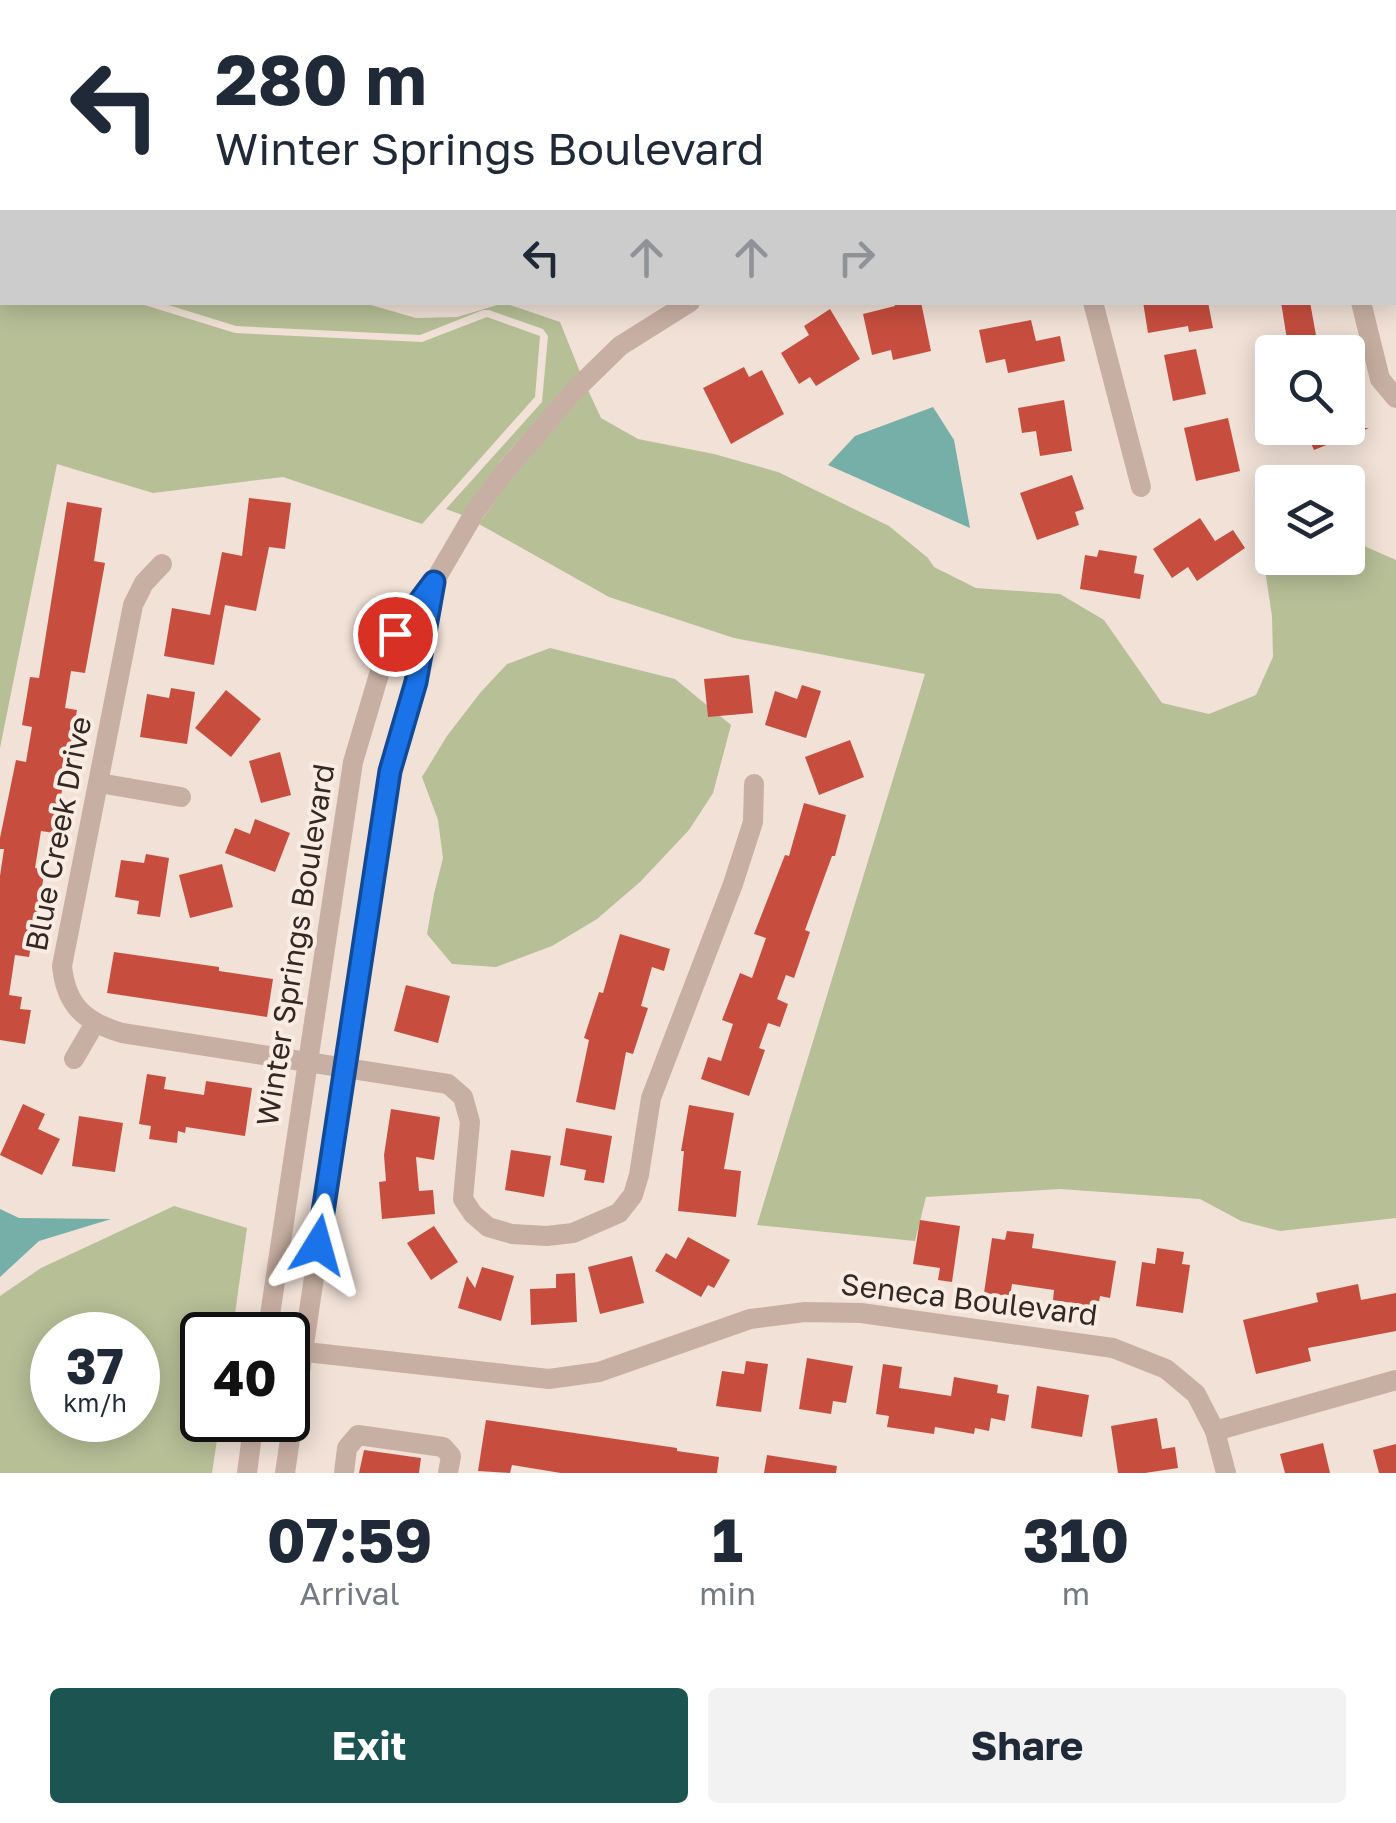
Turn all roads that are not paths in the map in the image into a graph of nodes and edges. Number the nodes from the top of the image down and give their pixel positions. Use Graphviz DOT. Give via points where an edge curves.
graph roads {
  1 [pos="685,305"];
  2 [pos="1093,305"];
  3 [pos="1362,305"];
  4 [pos="1396,398"];
  5 [pos="1141,487"];
  6 [pos="162,564"];
  7 [pos="434,582"];
  8 [pos="99,783"];
  9 [pos="754,784"];
  10 [pos="349,787"];
  11 [pos="386,791"];
  12 [pos="182,797"];
  13 [pos="95,1023"];
  14 [pos="74,1059"];
  15 [pos="308,1062"];
  16 [pos="344,1068"];
  17 [pos="270,1312"];
  18 [pos="302,1312"];
  19 [pos="310,1353"];
  20 [pos="1396,1380"];
  21 [pos="1214,1430"];
  22 [pos="251,1442"];
  23 [pos="287,1442"];
  24 [pos="246,1473"];
  25 [pos="284,1473"];
  26 [pos="344,1473"];
  27 [pos="448,1473"];
  28 [pos="1226,1473"];
  1 -- 7 [label="street, Winter Springs Boulevard" via="620,346 576,388 504,472"];
  2 -- 5 [label="street"];
  3 -- 4 [label="street" via="1380,379"];
  6 -- 8 [label="street, Blue Creek Drive" via="134,606"];
  7 -- 10 [label="street, Winter Springs Boulevard" via="395,634"];
  7 -- 11 [label="street, Winter Springs Boulevard"];
  8 -- 12 [label="street"];
  8 -- 13 [label="street, Blue Creek Drive" via="62,966 69,996"];
  9 -- 16 [label="street" via="753,822 660,1071 639,1175 619,1214 573,1234 512,1234 488,1227 463,1199 470,1122 463,1097 432,1080"];
  10 -- 11 [label="street"];
  10 -- 15 [label="street, Winter Springs Boulevard"];
  11 -- 16 [label="street, Winter Springs Boulevard"];
  13 -- 14 [label="street"];
  13 -- 15 [label="street" via="122,1034"];
  15 -- 16 [label="street"];
  15 -- 17 [label="street, Winter Springs Boulevard"];
  16 -- 18 [label="street, Winter Springs Boulevard"];
  19 -- 21 [label="street, Seneca Boulevard" via="549,1379 598,1372 750,1319 861,1312 1113,1348 1166,1369 1196,1394"];
  20 -- 21 [label="street"];
  21 -- 28 [label="street, Seneca Boulevard"];
  22 -- 24 [label="street"];
  23 -- 25 [label="street, Winter Springs Boulevard"];
  26 -- 27 [label="street" via="347,1448 358,1436 442,1447 451,1456"];
}
